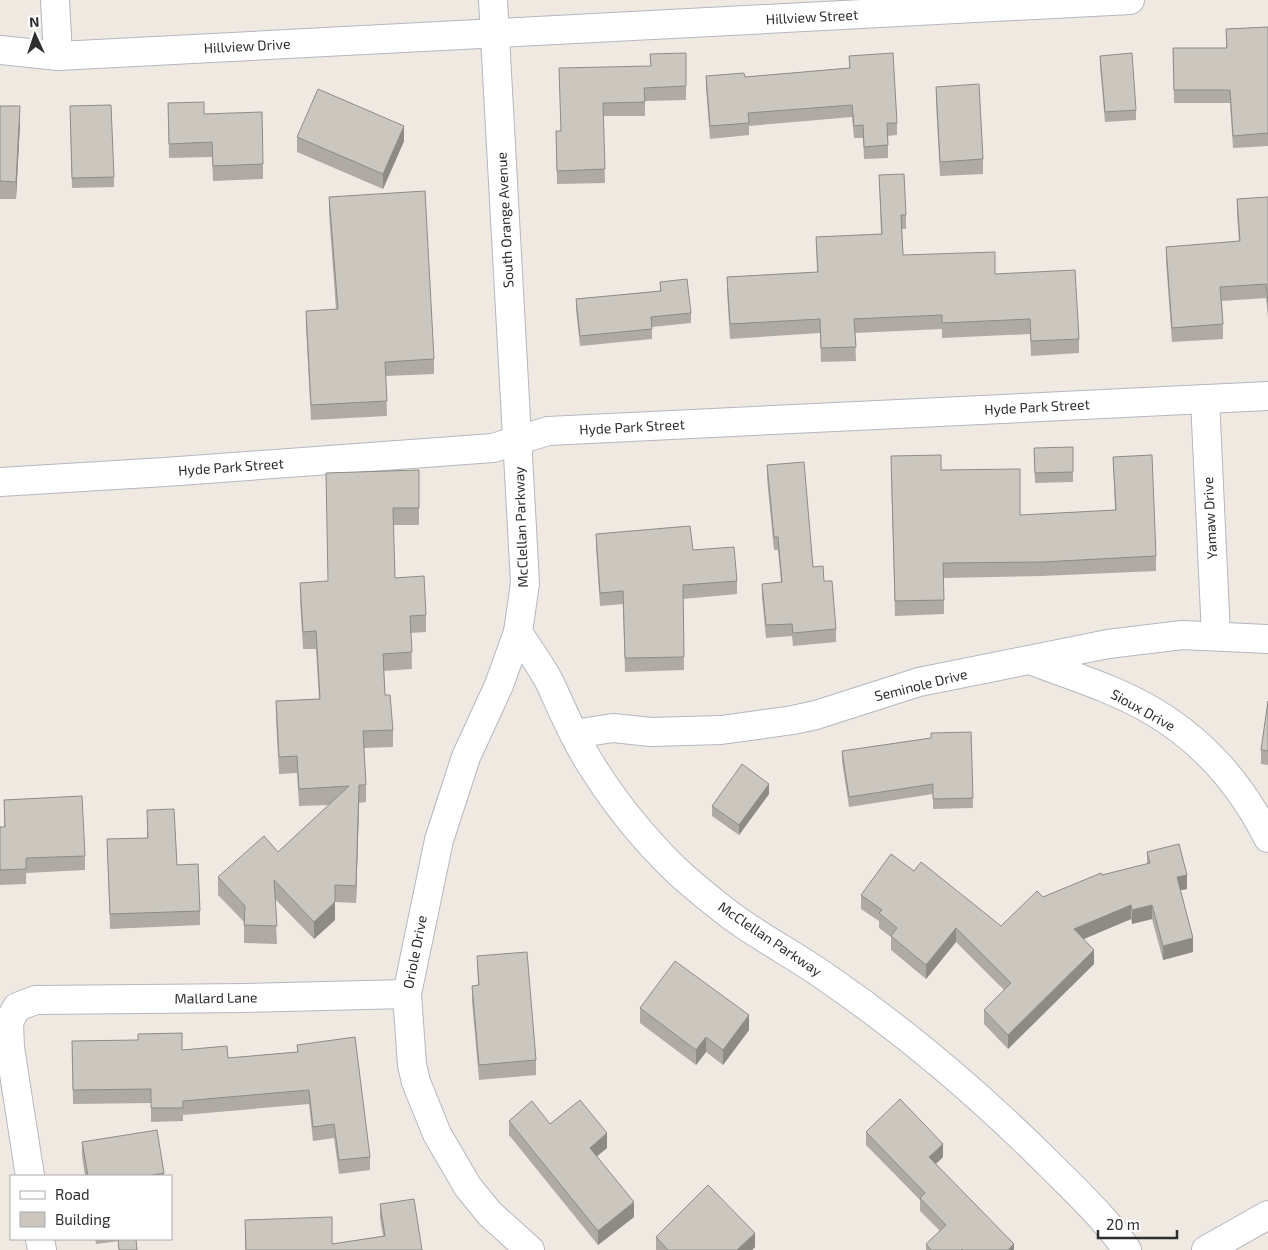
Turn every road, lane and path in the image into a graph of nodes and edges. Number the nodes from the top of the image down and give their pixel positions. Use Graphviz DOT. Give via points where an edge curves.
graph roads {
  1 [pos="55,0"];
  2 [pos="493,0"];
  3 [pos="1130,0"];
  4 [pos="494,34"];
  5 [pos="0,50"];
  6 [pos="58,56"];
  7 [pos="1268,396"];
  8 [pos="1205,400"];
  9 [pos="518,441"];
  10 [pos="0,482"];
  11 [pos="518,632"];
  12 [pos="1216,636"];
  13 [pos="1268,639"];
  14 [pos="1030,660"];
  15 [pos="574,734"];
  16 [pos="1268,838"];
  17 [pos="407,994"];
  18 [pos="30,1175"];
  19 [pos="1268,1215"];
  20 [pos="530,1250"];
  21 [pos="1127,1250"];
  22 [pos="1206,1250"];
  1 -- 6 [label="street"];
  2 -- 4 [label="street, South Orange Avenue"];
  3 -- 4 [label="street, Hillview Street"];
  4 -- 6 [label="street, Hillview Drive"];
  4 -- 9 [label="street, South Orange Avenue"];
  5 -- 6 [label="street, Hillview Drive"];
  7 -- 8 [label="street, Hyde Park Street"];
  8 -- 9 [label="street, Hyde Park Street" via="548,431"];
  8 -- 12 [label="street, Yamaw Drive"];
  9 -- 10 [label="street, Hyde Park Street" via="493,448"];
  9 -- 11 [label="street, McClellan Parkway" via="525,583"];
  11 -- 15 [label="street, McClellan Parkway" via="550,683"];
  11 -- 17 [label="street, Oriole Drive" via="499,685 466,757 439,840"];
  12 -- 13 [label="street, Seminole Drive"];
  12 -- 14 [label="street, Seminole Drive" via="1182,635 1108,644"];
  14 -- 15 [label="street, Seminole Drive" via="919,682 793,720 721,730 651,732 613,728"];
  14 -- 16 [label="street, Sioux Drive" via="1118,694 1177,727 1232,780"];
  15 -- 21 [label="street, McClellan Parkway" via="594,770 624,812 677,871 731,916 871,1010 967,1087 1076,1190"];
  17 -- 18 [label="street, Mallard Lane" via="36,1000 17,1006 9,1022 10,1048"];
  17 -- 20 [label="street, Oriole Drive" via="412,1065 437,1134 468,1187 490,1214"];
  19 -- 22 [label="street"];
}
